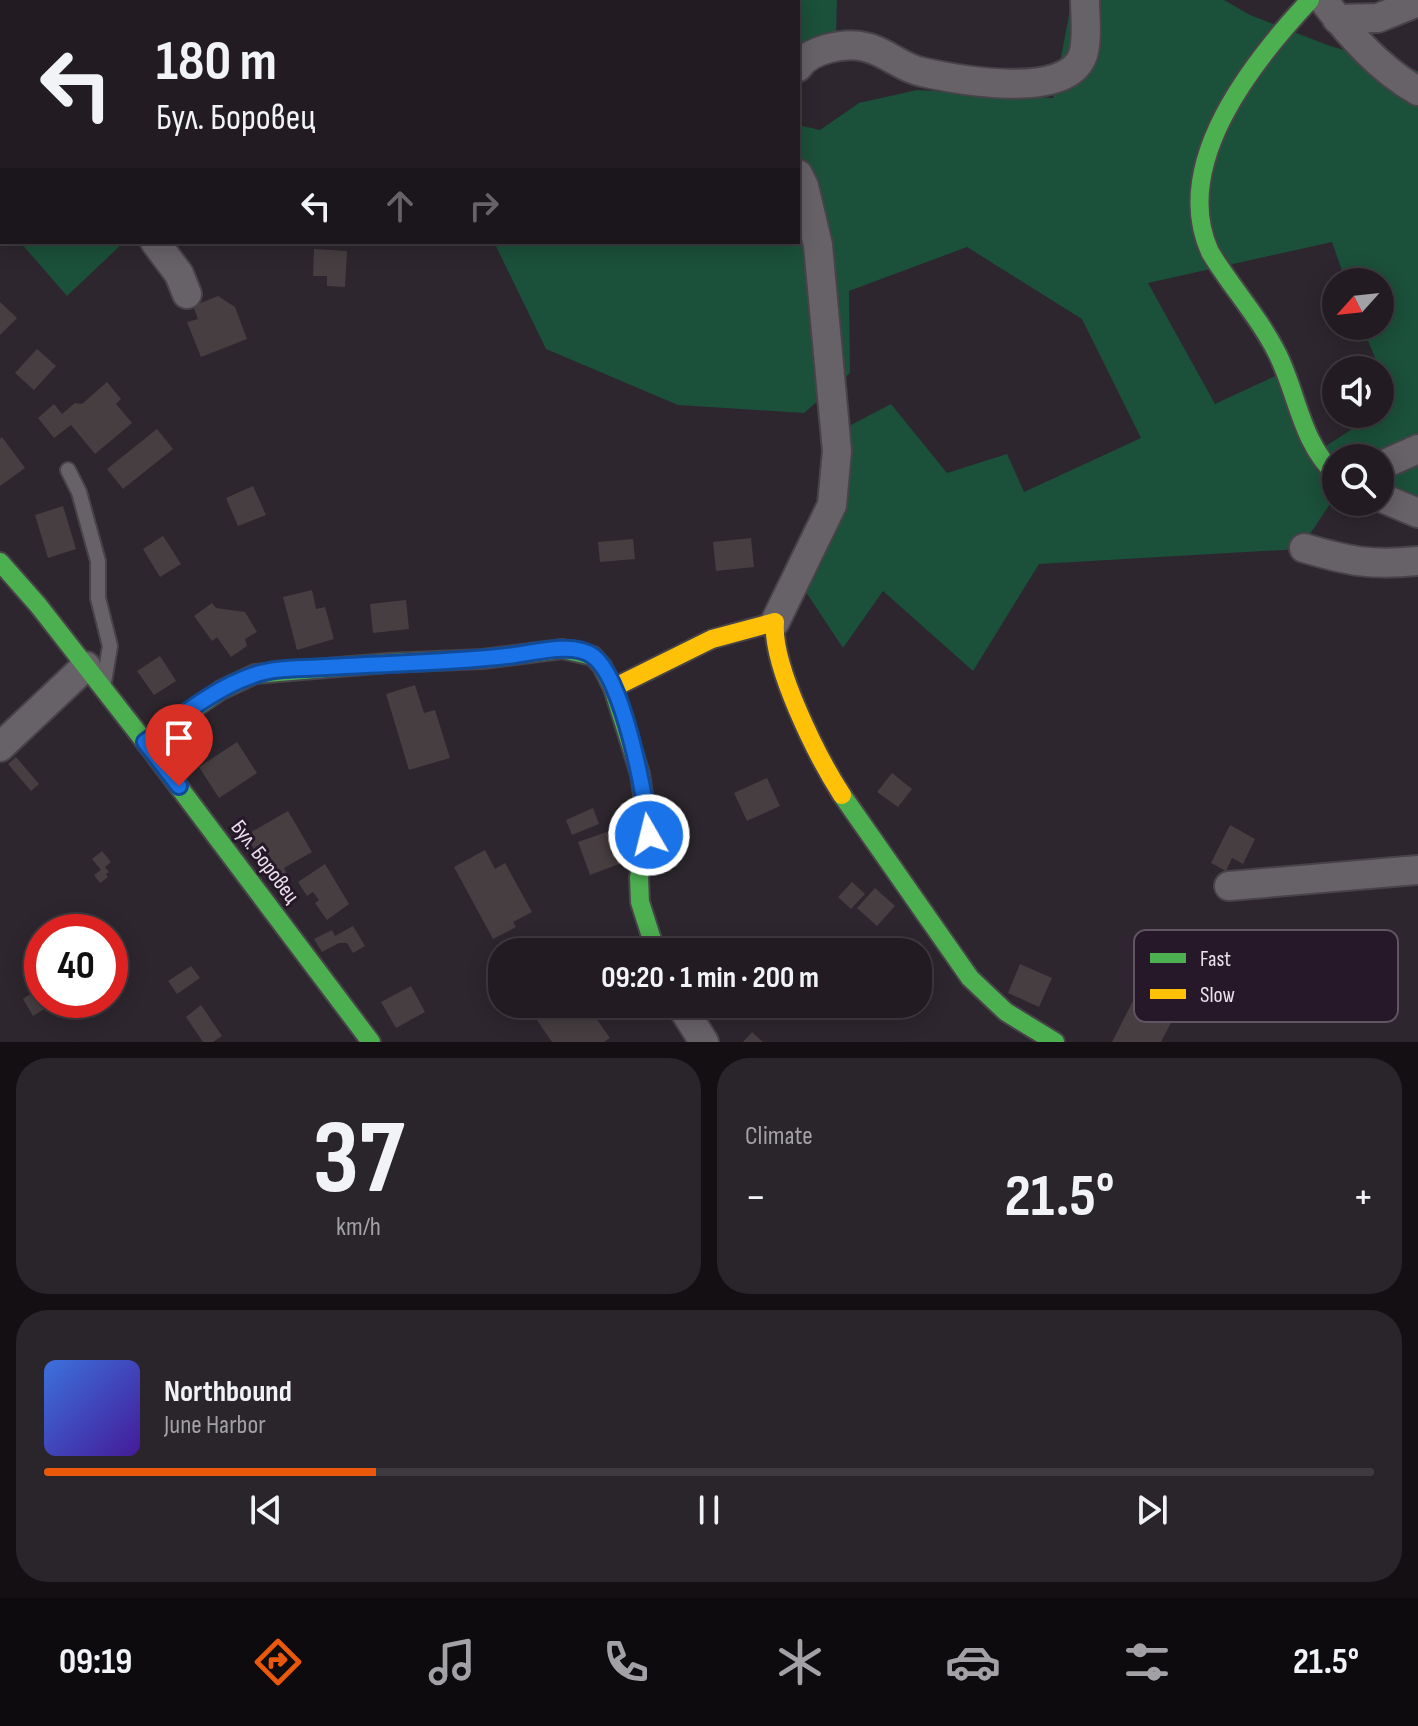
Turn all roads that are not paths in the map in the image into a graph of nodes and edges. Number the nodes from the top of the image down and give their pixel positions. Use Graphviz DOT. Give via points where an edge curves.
graph roads {
  1 [pos="1085,0"];
  2 [pos="1418,2"];
  3 [pos="1328,6"];
  4 [pos="800,64"];
  5 [pos="1418,91"];
  6 [pos="800,178"];
  7 [pos="156,244"];
  8 [pos="187,294"];
  9 [pos="1418,449"];
  10 [pos="1322,460"];
  11 [pos="1394,460"];
  12 [pos="68,470"];
  13 [pos="1394,503"];
  14 [pos="1418,513"];
  15 [pos="1304,548"];
  16 [pos="1418,561"];
  17 [pos="0,562"];
  18 [pos="775,622"];
  19 [pos="94,676"];
  20 [pos="613,688"];
  21 [pos="145,742"];
  22 [pos="0,747"];
  23 [pos="1418,870"];
  24 [pos="1229,886"];
  25 [pos="652,938"];
  26 [pos="689,1018"];
  27 [pos="371,1042"];
  28 [pos="704,1042"];
  29 [pos="1055,1042"];
  1 -- 4 [label="street" via="1082,57 1074,70 1049,81 997,82 919,72 852,46 823,49"];
  2 -- 3 [label="street" via="1378,18"];
  3 -- 5 [label="street" via="1376,61"];
  3 -- 10 [label="street" via="1287,23 1260,56 1207,155 1199,212 1213,255 1286,371 1307,434"];
  6 -- 18 [label="street" via="818,245 836,475 832,505"];
  7 -- 8 [label="street"];
  9 -- 11 [label="street"];
  12 -- 19 [label="lane" via="98,561 98,598 110,646"];
  13 -- 14 [label="street"];
  15 -- 16 [label="street" via="1378,565"];
  17 -- 19 [label="street, Бул. Боровец"];
  18 -- 20 [label="street" via="713,638"];
  18 -- 29 [label="street" via="776,656 813,743 860,823 982,993 1009,1016"];
  19 -- 21 [label="street, Бул. Боровец"];
  19 -- 22 [label="street"];
  20 -- 21 [label="street" via="593,656 562,649 483,659 276,670 221,690"];
  20 -- 25 [label="street" via="648,814 639,877 640,902"];
  21 -- 27 [label="street, Бул. Боровец"];
  23 -- 24 [label="street"];
  26 -- 28 [label="street"];
}
